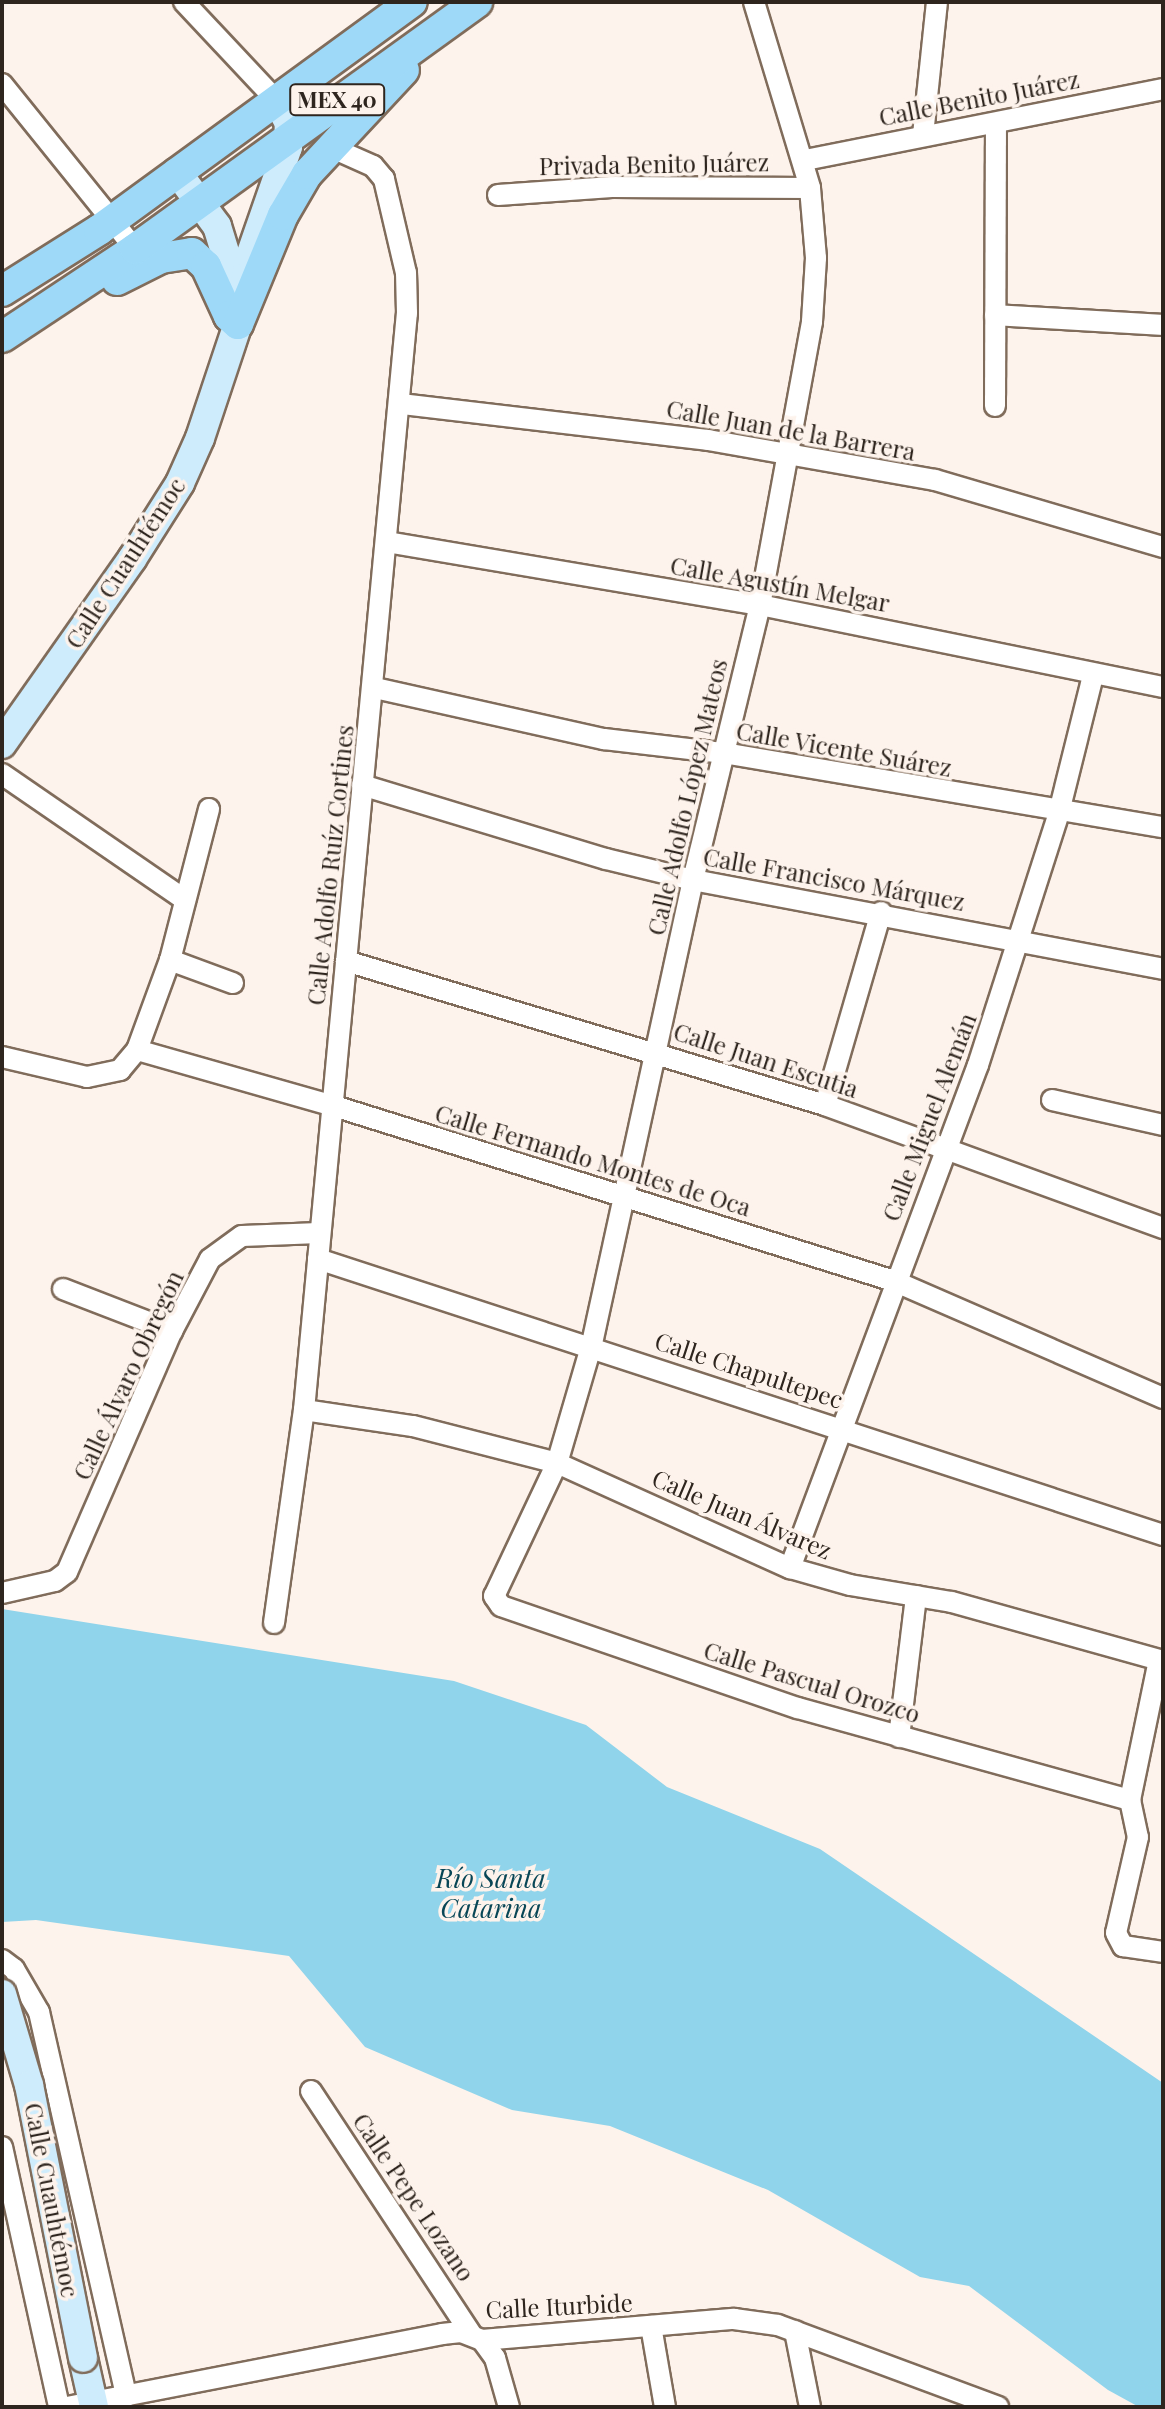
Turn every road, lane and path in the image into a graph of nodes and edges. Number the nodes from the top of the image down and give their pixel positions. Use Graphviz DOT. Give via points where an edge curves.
graph roads {
  1 [pos="184,2"];
  2 [pos="412,2"];
  3 [pos="477,2"];
  4 [pos="754,2"];
  5 [pos="937,2"];
  6 [pos="420,43"];
  7 [pos="2,84"];
  8 [pos="1163,89"];
  9 [pos="276,100"];
  10 [pos="996,123"];
  11 [pos="290,133"];
  12 [pos="923,135"];
  13 [pos="328,146"];
  14 [pos="805,160"];
  15 [pos="177,172"];
  16 [pos="810,188"];
  17 [pos="498,195"];
  18 [pos="198,201"];
  19 [pos="111,220"];
  20 [pos="135,249"];
  21 [pos="2,291"];
  22 [pos="72,292"];
  23 [pos="995,315"];
  24 [pos="238,324"];
  25 [pos="1163,325"];
  26 [pos="2,337"];
  27 [pos="402,404"];
  28 [pos="995,406"];
  29 [pos="788,455"];
  30 [pos="387,542"];
  31 [pos="1163,547"];
  32 [pos="760,605"];
  33 [pos="1093,676"];
  34 [pos="1163,687"];
  35 [pos="375,688"];
  36 [pos="2,744"];
  37 [pos="724,753"];
  38 [pos="2,774"];
  39 [pos="362,785"];
  40 [pos="209,809"];
  41 [pos="1059,812"];
  42 [pos="1163,827"];
  43 [pos="693,880"];
  44 [pos="185,900"];
  45 [pos="881,912"];
  46 [pos="1021,941"];
  47 [pos="170,960"];
  48 [pos="346,961"];
  49 [pos="1163,969"];
  50 [pos="233,983"];
  51 [pos="137,1050"];
  52 [pos="655,1052"];
  53 [pos="2,1057"];
  54 [pos="1052,1100"];
  55 [pos="825,1105"];
  56 [pos="334,1106"];
  57 [pos="1163,1125"];
  58 [pos="947,1149"];
  59 [pos="626,1198"];
  60 [pos="1163,1228"];
  61 [pos="319,1233"];
  62 [pos="318,1259"];
  63 [pos="894,1281"];
  64 [pos="63,1289"];
  65 [pos="172,1331"];
  66 [pos="591,1347"];
  67 [pos="1163,1398"];
  68 [pos="304,1410"];
  69 [pos="845,1427"];
  70 [pos="557,1463"];
  71 [pos="1163,1535"];
  72 [pos="790,1568"];
  73 [pos="495,1591"];
  74 [pos="2,1593"];
  75 [pos="916,1596"];
  76 [pos="274,1623"];
  77 [pos="1161,1660"];
  78 [pos="899,1737"];
  79 [pos="1130,1800"];
  80 [pos="1163,1952"];
  81 [pos="2,1960"];
  82 [pos="2,1994"];
  83 [pos="39,2012"];
  84 [pos="2,2020"];
  85 [pos="311,2091"];
  86 [pos="2,2147"];
  87 [pos="651,2326"];
  88 [pos="795,2331"];
  89 [pos="476,2337"];
  90 [pos="126,2396"];
  91 [pos="960,2398"];
  92 [pos="85,2405"];
  93 [pos="59,2407"];
  94 [pos="509,2407"];
  95 [pos="665,2407"];
  96 [pos="810,2407"];
  97 [pos="998,2407"];
  1 -- 9 [label="street"];
  2 -- 9 [label="main road, MEX 40"];
  3 -- 6 [label="main road, MEX 40"];
  4 -- 14 [label="street, Calle Adolfo López Mateos"];
  5 -- 12 [label="street"];
  6 -- 11 [label="main road, MEX 40"];
  6 -- 13 [label="main road" via="401,74"];
  7 -- 19 [label="street"];
  8 -- 10 [label="street, Calle Benito Juárez"];
  9 -- 11 [label="street" via="287,113"];
  9 -- 15 [label="main road, MEX 40"];
  10 -- 12 [label="street, Calle Benito Juárez"];
  10 -- 23 [label="street"];
  11 -- 18 [label="main road, MEX 40"];
  11 -- 24 [label="street, Calle Cuauhtémoc" via="250,256"];
  12 -- 14 [label="street, Calle Benito Juárez"];
  13 -- 24 [label="main road" via="283,215"];
  13 -- 27 [label="street, Calle Adolfo Ruíz Cortines" via="373,166 388,189 406,273"];
  14 -- 16 [label="street, Calle Adolfo López Mateos"];
  15 -- 18 [label="street"];
  15 -- 19 [label="main road, MEX 40"];
  16 -- 17 [label="street, Privada Benito Juárez" via="612,187"];
  16 -- 29 [label="street, Calle Adolfo López Mateos" via="816,258 812,322"];
  18 -- 20 [label="main road, MEX 40"];
  18 -- 24 [label="street" via="217,226 231,259"];
  19 -- 20 [label="street"];
  19 -- 21 [label="main road, MEX 40"];
  20 -- 22 [label="main road, MEX 40"];
  22 -- 24 [label="main road" via="112,283 169,256 192,253 206,266 229,316"];
  22 -- 26 [label="main road, MEX 40"];
  23 -- 25 [label="street"];
  23 -- 28 [label="street"];
  24 -- 36 [label="street, Calle Cuauhtémoc" via="180,483"];
  27 -- 29 [label="street, Calle Juan de la Barrera" via="524,415"];
  27 -- 30 [label="street, Calle Adolfo Ruíz Cortines"];
  29 -- 31 [label="street, Calle Juan de la Barrera" via="935,480"];
  29 -- 32 [label="street, Calle Adolfo López Mateos"];
  30 -- 32 [label="street, Calle Agustín Melgar"];
  30 -- 35 [label="street, Calle Adolfo Ruíz Cortines"];
  32 -- 33 [label="street, Calle Agustín Melgar"];
  32 -- 37 [label="street, Calle Adolfo López Mateos"];
  33 -- 34 [label="street, Calle Agustín Melgar"];
  33 -- 41 [label="street, Calle Miguel Alemán"];
  35 -- 37 [label="street, Calle Vicente Suárez" via="591,737"];
  35 -- 39 [label="street, Calle Adolfo Ruíz Cortines"];
  37 -- 41 [label="street, Calle Vicente Suárez"];
  37 -- 43 [label="street, Calle Adolfo López Mateos"];
  38 -- 44 [label="street"];
  39 -- 43 [label="street, Calle Francisco Márquez"];
  39 -- 48 [label="street, Calle Adolfo Ruíz Cortines"];
  40 -- 44 [label="street"];
  41 -- 42 [label="street, Calle Vicente Suárez"];
  41 -- 46 [label="street, Calle Miguel Alemán"];
  43 -- 45 [label="street, Calle Francisco Márquez"];
  43 -- 52 [label="street, Calle Adolfo López Mateos"];
  44 -- 47 [label="street"];
  45 -- 46 [label="street, Calle Francisco Márquez"];
  45 -- 55 [label="street"];
  46 -- 49 [label="street, Calle Francisco Márquez"];
  46 -- 58 [label="street, Calle Miguel Alemán"];
  47 -- 50 [label="street"];
  47 -- 51 [label="street"];
  48 -- 52 [label="street, Calle Juan Escutia"];
  48 -- 56 [label="street, Calle Adolfo Ruíz Cortines"];
  51 -- 53 [label="street" via="120,1070 87,1077"];
  51 -- 56 [label="street, Calle Fernando Montes de Oca"];
  52 -- 55 [label="street, Calle Juan Escutia"];
  52 -- 59 [label="street, Calle Adolfo López Mateos"];
  54 -- 57 [label="street"];
  55 -- 58 [label="street, Calle Juan Escutia"];
  56 -- 59 [label="street, Calle Fernando Montes de Oca"];
  56 -- 61 [label="street, Calle Adolfo Ruíz Cortines"];
  58 -- 60 [label="street, Calle Juan Escutia"];
  58 -- 63 [label="street, Calle Miguel Alemán"];
  59 -- 63 [label="street, Calle Fernando Montes de Oca"];
  59 -- 66 [label="street, Calle Adolfo López Mateos"];
  61 -- 62 [label="street, Calle Adolfo Ruíz Cortines"];
  61 -- 65 [label="street, Calle Álvaro Obregón" via="253,1233 221,1247"];
  62 -- 66 [label="street, Calle Chapultepec"];
  62 -- 68 [label="street, Calle Adolfo Ruíz Cortines"];
  63 -- 67 [label="street, Calle Fernando Montes de Oca"];
  63 -- 69 [label="street, Calle Miguel Alemán"];
  64 -- 65 [label="street"];
  65 -- 74 [label="street, Calle Álvaro Obregón" via="65,1576"];
  66 -- 69 [label="street, Calle Chapultepec"];
  66 -- 70 [label="street, Calle Adolfo López Mateos"];
  68 -- 70 [label="street, Calle Juan Álvarez" via="413,1426"];
  68 -- 76 [label="street, Calle Adolfo Ruíz Cortines"];
  69 -- 71 [label="street, Calle Chapultepec" via="1052,1502"];
  69 -- 72 [label="street, Calle Miguel Alemán"];
  70 -- 72 [label="street, Calle Juan Álvarez"];
  70 -- 73 [label="street, Calle Adolfo López Mateos"];
  72 -- 75 [label="street, Calle Juan Álvarez"];
  73 -- 78 [label="street, Calle Pascual Orozco" via="501,1606 798,1708"];
  75 -- 77 [label="street, Calle Juan Álvarez"];
  75 -- 78 [label="street"];
  77 -- 79 [label="street"];
  78 -- 79 [label="street, Calle Pascual Orozco"];
  79 -- 80 [label="street" via="1138,1837 1117,1926 1123,1946"];
  81 -- 83 [label="street" via="14,1969"];
  82 -- 92 [label="street, Calle Cuauhtémoc, bridge" via="32,2099 83,2358"];
  83 -- 84 [label="street"];
  83 -- 90 [label="street"];
  85 -- 89 [label="street, Calle Pepe Lozano"];
  86 -- 93 [label="street"];
  87 -- 88 [label="street, Calle Iturbide" via="734,2319"];
  87 -- 89 [label="street, Calle Iturbide"];
  87 -- 95 [label="street"];
  88 -- 91 [label="street, Calle Iturbide"];
  88 -- 96 [label="street"];
  89 -- 90 [label="street, Calle Iturbide" via="442,2334"];
  89 -- 94 [label="street, Calle Pepe Lozano" via="495,2358"];
  90 -- 92 [label="street, Calle Iturbide"];
  91 -- 97 [label="street, Calle Iturbide"];
}
